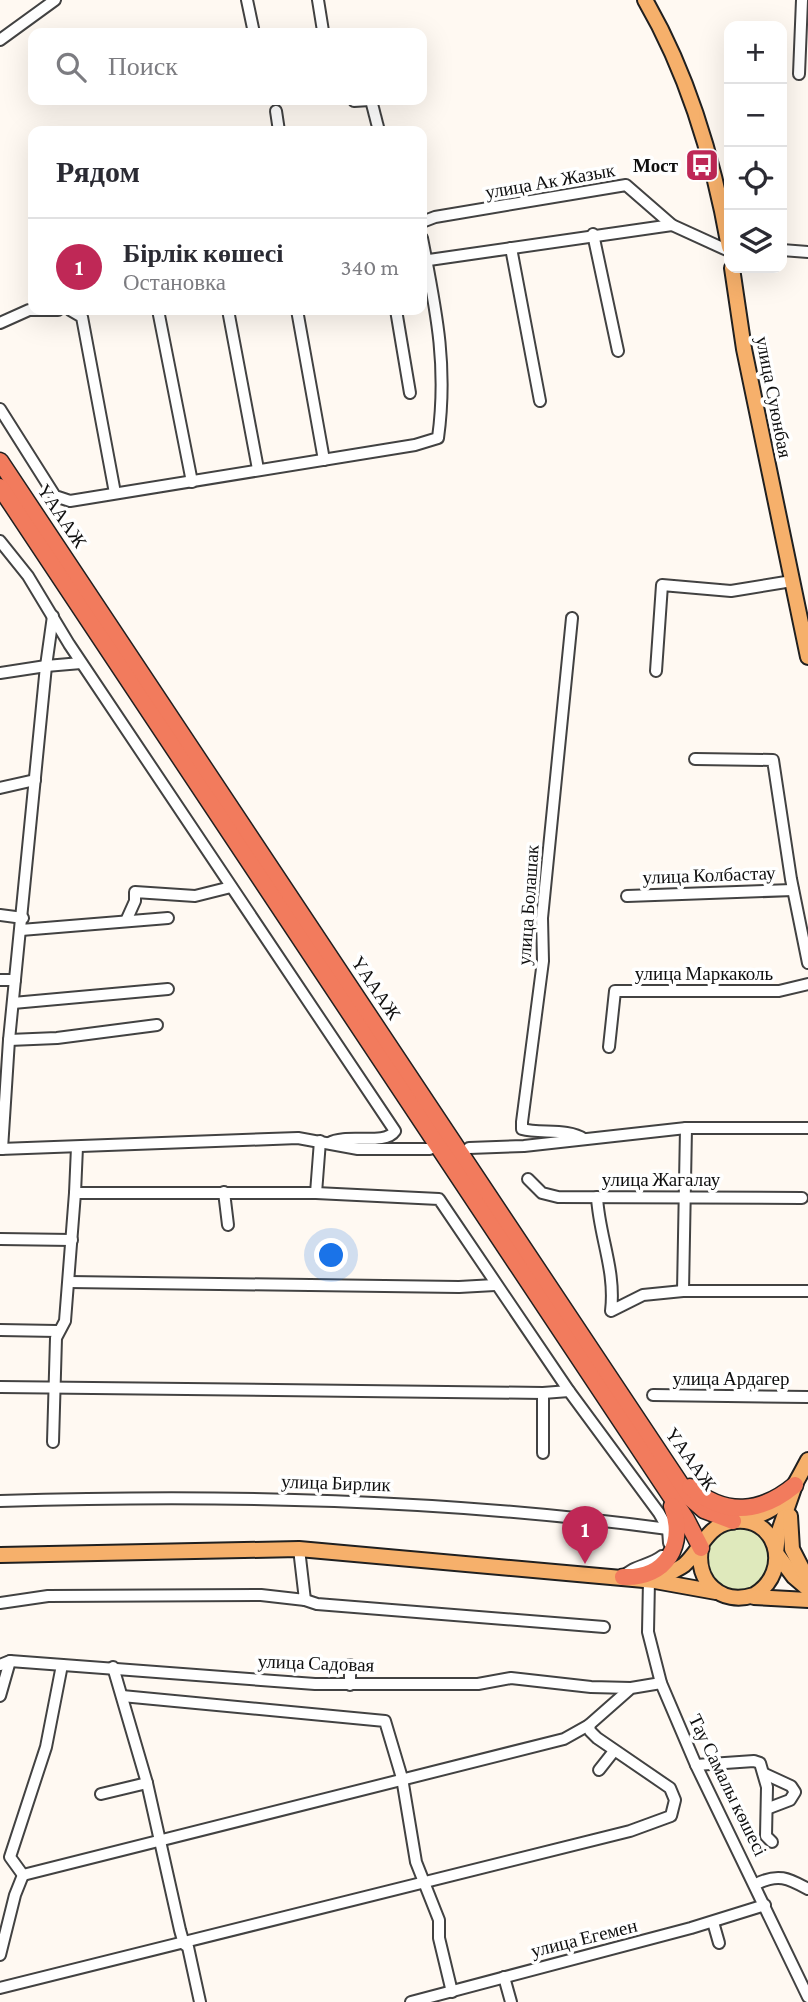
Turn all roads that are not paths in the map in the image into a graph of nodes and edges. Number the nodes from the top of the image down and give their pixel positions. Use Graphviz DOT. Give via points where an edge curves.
graph roads {
  1 [pos="55,0"];
  2 [pos="247,0"];
  3 [pos="318,0"];
  4 [pos="645,0"];
  5 [pos="802,0"];
  6 [pos="253,28"];
  7 [pos="323,28"];
  8 [pos="0,40"];
  9 [pos="799,74"];
  10 [pos="372,105"];
  11 [pos="275,111"];
  12 [pos="278,126"];
  13 [pos="378,126"];
  14 [pos="724,218"];
  15 [pos="427,220"];
  16 [pos="672,225"];
  17 [pos="593,234"];
  18 [pos="511,247"];
  19 [pos="724,247"];
  20 [pos="787,250"];
  21 [pos="808,252"];
  22 [pos="427,261"];
  23 [pos="733,273"];
  24 [pos="427,274"];
  25 [pos="28,310"];
  26 [pos="79,315"];
  27 [pos="159,315"];
  28 [pos="229,315"];
  29 [pos="298,315"];
  30 [pos="397,315"];
  31 [pos="0,323"];
  32 [pos="618,351"];
  33 [pos="410,393"];
  34 [pos="540,401"];
  35 [pos="0,409"];
  36 [pos="324,460"];
  37 [pos="0,461"];
  38 [pos="258,470"];
  39 [pos="192,482"];
  40 [pos="0,487"];
  41 [pos="116,493"];
  42 [pos="0,541"];
  43 [pos="792,581"];
  44 [pos="53,617"];
  45 [pos="572,618"];
  46 [pos="808,657"];
  47 [pos="81,663"];
  48 [pos="46,666"];
  49 [pos="656,671"];
  50 [pos="0,673"];
  51 [pos="695,759"];
  52 [pos="35,780"];
  53 [pos="0,788"];
  54 [pos="231,887"];
  55 [pos="793,890"];
  56 [pos="626,896"];
  57 [pos="0,915"];
  58 [pos="23,918"];
  59 [pos="168,918"];
  60 [pos="127,921"];
  61 [pos="22,930"];
  62 [pos="808,963"];
  63 [pos="0,980"];
  64 [pos="15,980"];
  65 [pos="808,984"];
  66 [pos="168,989"];
  67 [pos="13,1003"];
  68 [pos="5,1022"];
  69 [pos="157,1025"];
  70 [pos="9,1040"];
  71 [pos="609,1048"];
  72 [pos="2,1089"];
  73 [pos="686,1128"];
  74 [pos="808,1128"];
  75 [pos="584,1139"];
  76 [pos="324,1142"];
  77 [pos="77,1147"];
  78 [pos="469,1148"];
  79 [pos="1,1149"];
  80 [pos="430,1149"];
  81 [pos="528,1179"];
  82 [pos="224,1192"];
  83 [pos="316,1193"];
  84 [pos="75,1194"];
  85 [pos="686,1196"];
  86 [pos="597,1197"];
  87 [pos="802,1198"];
  88 [pos="228,1225"];
  89 [pos="0,1239"];
  90 [pos="72,1240"];
  91 [pos="69,1282"];
  92 [pos="495,1285"];
  93 [pos="683,1291"];
  94 [pos="808,1291"];
  95 [pos="0,1330"];
  96 [pos="57,1331"];
  97 [pos="0,1387"];
  98 [pos="54,1388"];
  99 [pos="569,1391"];
  100 [pos="543,1393"];
  101 [pos="653,1395"];
  102 [pos="808,1397"];
  103 [pos="53,1442"];
  104 [pos="543,1453"];
  105 [pos="808,1460"];
  106 [pos="669,1465"];
  107 [pos="795,1485"];
  108 [pos="667,1493"];
  109 [pos="0,1501"];
  110 [pos="737,1521"];
  111 [pos="668,1529"];
  112 [pos="701,1548"];
  113 [pos="299,1549"];
  114 [pos="776,1553"];
  115 [pos="0,1555"];
  116 [pos="623,1577"];
  117 [pos="808,1580"];
  118 [pos="657,1581"];
  119 [pos="808,1589"];
  120 [pos="716,1592"];
  121 [pos="745,1598"];
  122 [pos="305,1600"];
  123 [pos="808,1601"];
  124 [pos="0,1603"];
  125 [pos="604,1628"];
  126 [pos="5,1663"];
  127 [pos="62,1665"];
  128 [pos="350,1665"];
  129 [pos="113,1667"];
  130 [pos="661,1682"];
  131 [pos="350,1685"];
  132 [pos="631,1688"];
  133 [pos="0,1696"];
  134 [pos="122,1696"];
  135 [pos="589,1725"];
  136 [pos="614,1751"];
  137 [pos="696,1765"];
  138 [pos="598,1770"];
  139 [pos="765,1774"];
  140 [pos="402,1778"];
  141 [pos="147,1783"];
  142 [pos="101,1794"];
  143 [pos="769,1808"];
  144 [pos="159,1839"];
  145 [pos="772,1842"];
  146 [pos="23,1875"];
  147 [pos="423,1881"];
  148 [pos="756,1884"];
  149 [pos="808,1889"];
  150 [pos="765,1905"];
  151 [pos="713,1922"];
  152 [pos="719,1943"];
  153 [pos="184,1944"];
  154 [pos="0,1955"];
  155 [pos="504,1977"];
  156 [pos="0,1989"];
  157 [pos="452,1992"];
  158 [pos="808,1997"];
  159 [pos="200,2002"];
  160 [pos="411,2002"];
  161 [pos="511,2002"];
  1 -- 8 [label="street"];
  2 -- 6 [label="street"];
  3 -- 7 [label="street"];
  4 -- 14 [label="main road" via="677,64"];
  5 -- 9 [label="street"];
  10 -- 13 [label="street"];
  11 -- 12 [label="street"];
  15 -- 16 [label="street, улица Ак Жазык" via="626,185"];
  16 -- 17 [label="street"];
  16 -- 19 [label="street, улица Ак Жазык"];
  17 -- 18 [label="street"];
  17 -- 32 [label="street"];
  18 -- 22 [label="street"];
  18 -- 34 [label="street"];
  20 -- 21 [label="street"];
  23 -- 43 [label="main road, улица Суюнбая"];
  24 -- 36 [label="street" via="441,335 443,399 438,438"];
  25 -- 31 [label="street"];
  26 -- 41 [label="street" via="92,354"];
  27 -- 39 [label="street"];
  28 -- 38 [label="street"];
  29 -- 36 [label="street"];
  30 -- 33 [label="street"];
  35 -- 41 [label="street" via="55,496 70,501"];
  36 -- 38 [label="street"];
  37 -- 106 [label="highway, ҮАААЖ"];
  38 -- 39 [label="street"];
  39 -- 41 [label="street"];
  40 -- 108 [label="highway, ҮАААЖ"];
  42 -- 44 [label="street"];
  43 -- 46 [label="main road, улица Суюнбая"];
  43 -- 49 [label="street" via="731,591 662,585"];
  44 -- 47 [label="street"];
  44 -- 48 [label="street"];
  45 -- 75 [label="street, улица Болашак" via="542,918 543,961 522,1129"];
  47 -- 48 [label="street"];
  47 -- 54 [label="street"];
  48 -- 50 [label="street"];
  48 -- 52 [label="street"];
  51 -- 55 [label="street" via="773,760"];
  52 -- 53 [label="street"];
  52 -- 58 [label="street"];
  54 -- 60 [label="street" via="195,896 135,892"];
  54 -- 76 [label="street" via="395,1131 386,1138"];
  55 -- 56 [label="street, улица Колбастау"];
  55 -- 62 [label="street"];
  57 -- 58 [label="street"];
  58 -- 61 [label="street"];
  59 -- 60 [label="street"];
  60 -- 61 [label="street"];
  61 -- 64 [label="street"];
  63 -- 64 [label="street"];
  64 -- 67 [label="street"];
  65 -- 71 [label="street, улица Маркаколь" via="779,991 615,990"];
  66 -- 67 [label="street"];
  67 -- 68 [label="street"];
  68 -- 70 [label="street"];
  69 -- 70 [label="street"];
  70 -- 72 [label="street"];
  72 -- 79 [label="street"];
  73 -- 74 [label="street"];
  73 -- 75 [label="street"];
  73 -- 85 [label="street"];
  75 -- 78 [label="street"];
  76 -- 77 [label="street" via="248,1139"];
  76 -- 80 [label="street" via="358,1149"];
  76 -- 83 [label="street"];
  77 -- 79 [label="street"];
  77 -- 84 [label="street"];
  81 -- 86 [label="street, улица Жагалау" via="542,1194"];
  82 -- 83 [label="street"];
  82 -- 84 [label="street"];
  82 -- 88 [label="street"];
  83 -- 92 [label="street" via="439,1199"];
  84 -- 90 [label="street"];
  85 -- 86 [label="street, улица Жагалау"];
  85 -- 87 [label="street, улица Жагалау"];
  85 -- 93 [label="street"];
  86 -- 93 [label="street" via="600,1230 610,1257 611,1311 643,1295"];
  89 -- 90 [label="street"];
  90 -- 91 [label="street"];
  91 -- 92 [label="street"];
  91 -- 96 [label="street" via="64,1327"];
  92 -- 99 [label="street"];
  93 -- 94 [label="street"];
  95 -- 96 [label="street"];
  96 -- 98 [label="street"];
  97 -- 98 [label="street"];
  98 -- 100 [label="street"];
  98 -- 103 [label="street"];
  99 -- 100 [label="street"];
  99 -- 111 [label="street"];
  100 -- 104 [label="street"];
  101 -- 102 [label="street, улица Ардагер"];
  105 -- 107 [label="main road"];
  106 -- 107 [label="highway" via="703,1497 736,1507 769,1504"];
  106 -- 110 [label="highway, ҮАААЖ" via="693,1502 711,1514"];
  107 -- 110 [label="main road" via="774,1511"];
  107 -- 114 [label="main road"];
  107 -- 117 [label="main road" via="789,1532 794,1557"];
  108 -- 112 [label="highway, ҮАААЖ"];
  108 -- 116 [label="highway" via="677,1524 672,1553 653,1573"];
  109 -- 111 [label="street, улица Бирлик" via="268,1498 411,1503 507,1509"];
  110 -- 112 [label="main road" via="713,1530"];
  110 -- 114 [label="main road" via="766,1532"];
  111 -- 116 [label="street" via="667,1552"];
  112 -- 118 [label="main road"];
  112 -- 120 [label="main road" via="703,1577"];
  113 -- 115 [label="main road"];
  113 -- 116 [label="main road"];
  113 -- 122 [label="street"];
  114 -- 119 [label="main road"];
  114 -- 121 [label="main road" via="769,1583"];
  116 -- 118 [label="main road"];
  118 -- 120 [label="main road"];
  118 -- 130 [label="street, Тау Самалы көшесі" via="648,1632"];
  120 -- 121 [label="main road"];
  121 -- 123 [label="main road"];
  122 -- 124 [label="street" via="261,1595 48,1596"];
  122 -- 125 [label="street"];
  126 -- 127 [label="street, улица Садовая"];
  126 -- 133 [label="street"];
  127 -- 129 [label="street, улица Садовая"];
  127 -- 146 [label="street" via="46,1747 10,1857"];
  128 -- 131 [label="street"];
  129 -- 131 [label="street, улица Садовая"];
  129 -- 134 [label="street"];
  130 -- 132 [label="street, улица Садовая"];
  130 -- 137 [label="street, Тау Самалы көшесі"];
  131 -- 132 [label="street, улица Садовая" via="478,1684 511,1678"];
  132 -- 135 [label="street"];
  134 -- 140 [label="street" via="380,1719 385,1721"];
  134 -- 141 [label="street"];
  135 -- 136 [label="street"];
  135 -- 140 [label="street" via="564,1739"];
  136 -- 138 [label="street"];
  136 -- 147 [label="street" via="670,1788 675,1800 671,1816 631,1831"];
  137 -- 139 [label="street" via="754,1761"];
  137 -- 148 [label="street, Тау Самалы көшесі"];
  139 -- 143 [label="street"];
  139 -- 143 [label="street" via="792,1786 795,1792 790,1800"];
  140 -- 144 [label="street"];
  140 -- 147 [label="street"];
  141 -- 142 [label="street"];
  141 -- 144 [label="street"];
  143 -- 145 [label="street" via="765,1828"];
  144 -- 146 [label="street"];
  144 -- 153 [label="street"];
  146 -- 154 [label="street"];
  147 -- 153 [label="street"];
  147 -- 157 [label="street" via="439,1920"];
  148 -- 149 [label="street" via="784,1876"];
  148 -- 150 [label="street, Тау Самалы көшесі"];
  150 -- 151 [label="street, улица Егемен"];
  150 -- 158 [label="street, Тау Самалы көшесі"];
  151 -- 152 [label="street"];
  151 -- 155 [label="street, улица Егемен"];
  153 -- 156 [label="street"];
  153 -- 159 [label="street"];
  155 -- 157 [label="street, улица Егемен"];
  155 -- 161 [label="street"];
  157 -- 160 [label="street, улица Егемен"];
}
